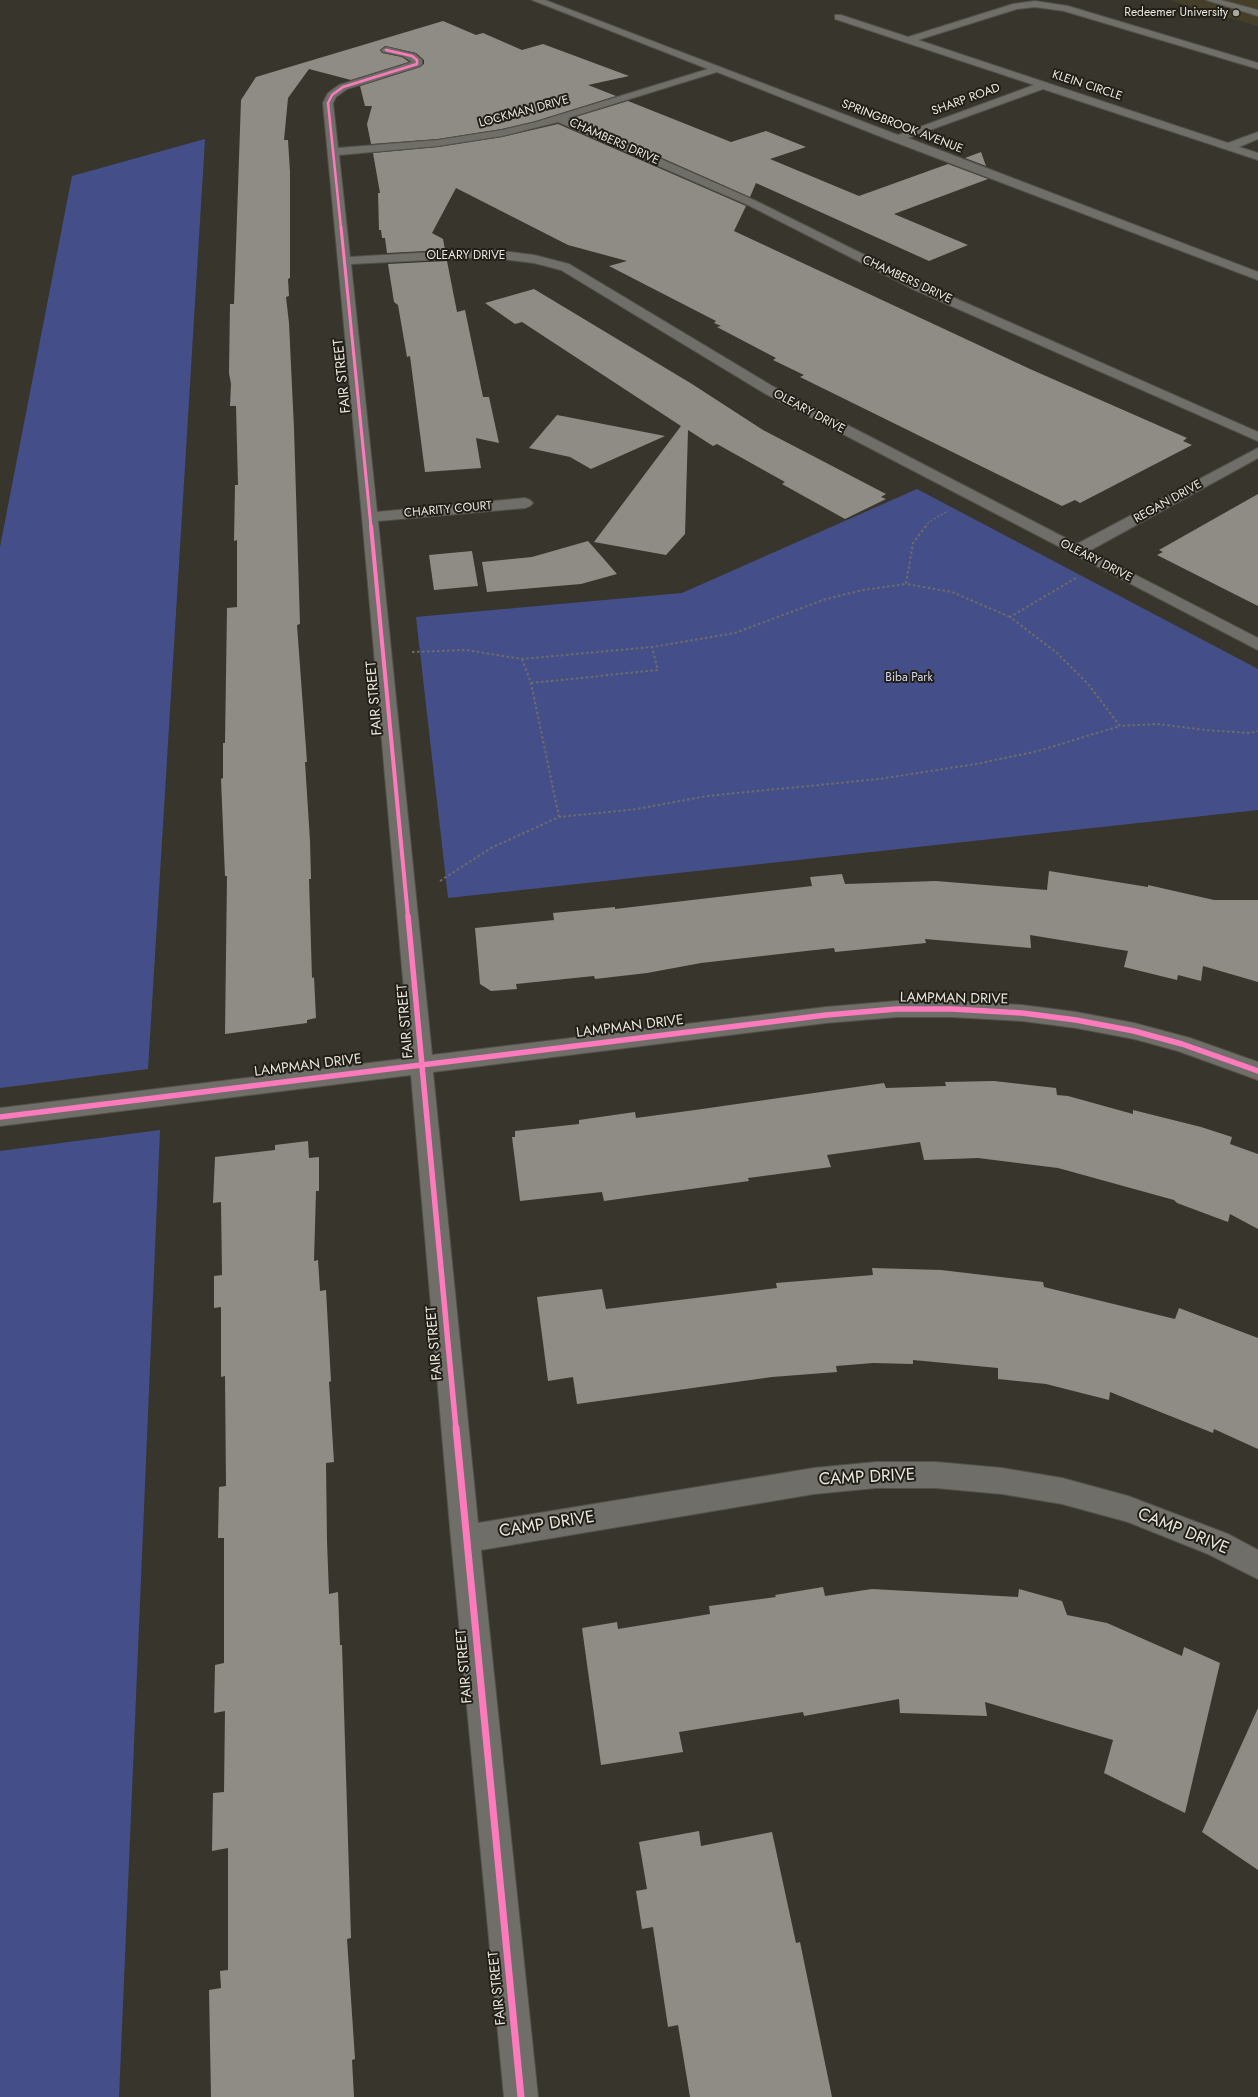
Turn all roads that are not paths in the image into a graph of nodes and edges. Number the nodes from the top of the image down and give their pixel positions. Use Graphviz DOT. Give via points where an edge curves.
graph roads {
  1 [pos="537,0"];
  2 [pos="1211,0"];
  3 [pos="1258,13"];
  4 [pos="838,17"];
  5 [pos="908,40"];
  6 [pos="386,50"];
  7 [pos="1258,66"];
  8 [pos="717,69"];
  9 [pos="1044,85"];
  10 [pos="558,118"];
  11 [pos="1258,135"];
  12 [pos="896,139"];
  13 [pos="1229,147"];
  14 [pos="333,152"];
  15 [pos="1258,157"];
  16 [pos="344,261"];
  17 [pos="1258,276"];
  18 [pos="1258,437"];
  19 [pos="1258,452"];
  20 [pos="525,503"];
  21 [pos="370,517"];
  22 [pos="1077,551"];
  23 [pos="1258,645"];
  24 [pos="422,1064"];
  25 [pos="1258,1071"];
  26 [pos="0,1117"];
  27 [pos="465,1539"];
  28 [pos="1258,1565"];
  29 [pos="521,2097"];
  1 -- 8 [label="street, SPRINGBROOK AVENUE"];
  2 -- 3 [label="street"];
  4 -- 5 [label="street, KLEIN CIRCLE"];
  5 -- 7 [label="street" via="1016,6 1035,4 1065,8"];
  5 -- 9 [label="street, KLEIN CIRCLE"];
  6 -- 14 [label="street, FAIR STREET" via="405,52 417,60 416,64 356,82 332,95 328,103"];
  8 -- 10 [label="street, LOCKMAN DRIVE"];
  8 -- 12 [label="street, SPRINGBROOK AVENUE"];
  9 -- 12 [label="street, SHARP ROAD"];
  9 -- 13 [label="street, KLEIN CIRCLE"];
  10 -- 14 [label="street, LOCKMAN DRIVE" via="464,140"];
  10 -- 18 [label="street, CHAMBERS DRIVE" via="736,196 919,287"];
  11 -- 13 [label="street"];
  12 -- 17 [label="street, SPRINGBROOK AVENUE"];
  13 -- 15 [label="street, KLEIN CIRCLE"];
  14 -- 16 [label="street, FAIR STREET"];
  16 -- 21 [label="street, FAIR STREET"];
  16 -- 22 [label="street, OLEARY DRIVE" via="486,253 534,259 565,267 769,390"];
  19 -- 22 [label="street, REGAN DRIVE"];
  20 -- 21 [label="street, CHARITY COURT"];
  21 -- 24 [label="street, FAIR STREET"];
  22 -- 23 [label="street, OLEARY DRIVE"];
  24 -- 25 [label="street, LAMPMAN DRIVE" via="826,1016 897,1010 952,1009 1022,1013 1134,1031 1182,1044"];
  24 -- 26 [label="street, LAMPMAN DRIVE"];
  24 -- 27 [label="street, FAIR STREET"];
  27 -- 28 [label="street, CAMP DRIVE" via="814,1481 876,1475 936,1475 1062,1491 1113,1505 1218,1544"];
  27 -- 29 [label="street, FAIR STREET"];
}
